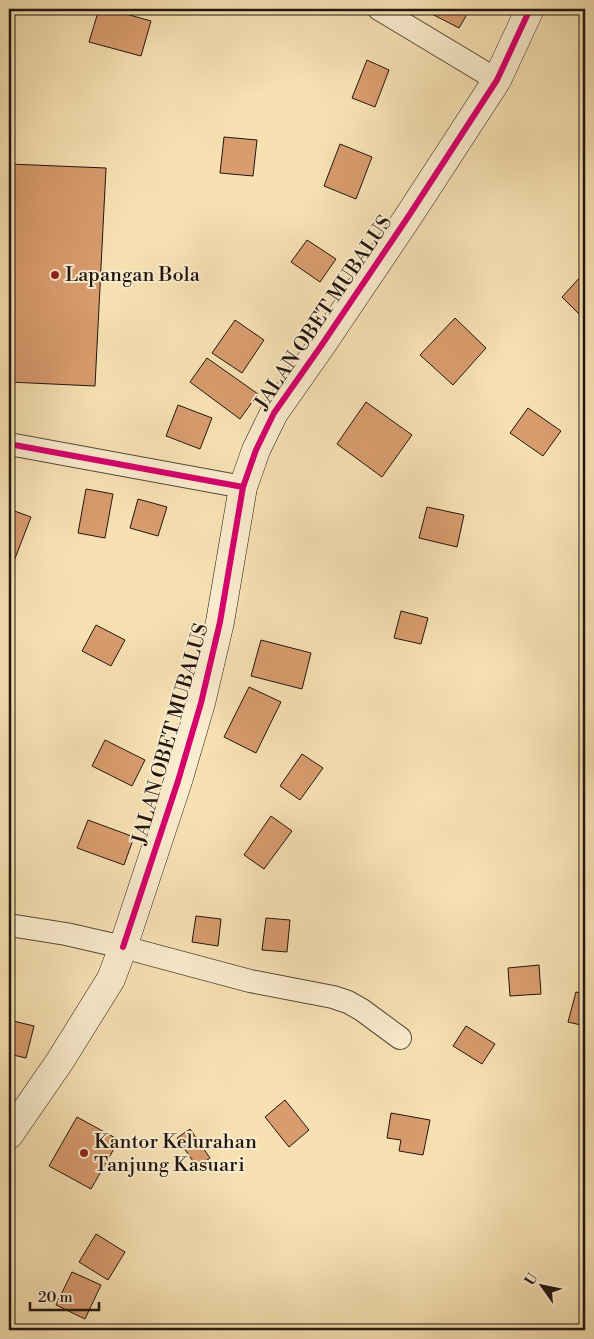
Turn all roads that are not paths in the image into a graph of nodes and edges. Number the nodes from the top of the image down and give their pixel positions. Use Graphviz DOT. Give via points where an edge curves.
graph roads {
  1 [pos="379,9"];
  2 [pos="530,9"];
  3 [pos="497,80"];
  4 [pos="9,444"];
  5 [pos="243,487"];
  6 [pos="9,925"];
  7 [pos="123,947"];
  8 [pos="400,1038"];
  9 [pos="9,1135"];
  1 -- 3 [label="street"];
  2 -- 3 [label="street, JALAN OBET MUBALUS"];
  3 -- 5 [label="street, JALAN OBET MUBALUS" via="398,234 274,413"];
  4 -- 5 [label="street"];
  5 -- 7 [label="street, JALAN OBET MUBALUS" via="220,622 201,703"];
  6 -- 7 [label="street"];
  7 -- 8 [label="street" via="250,981 333,997 362,1010"];
  7 -- 9 [label="street, JALAN OBET MUBALUS" via="111,979"];
}
